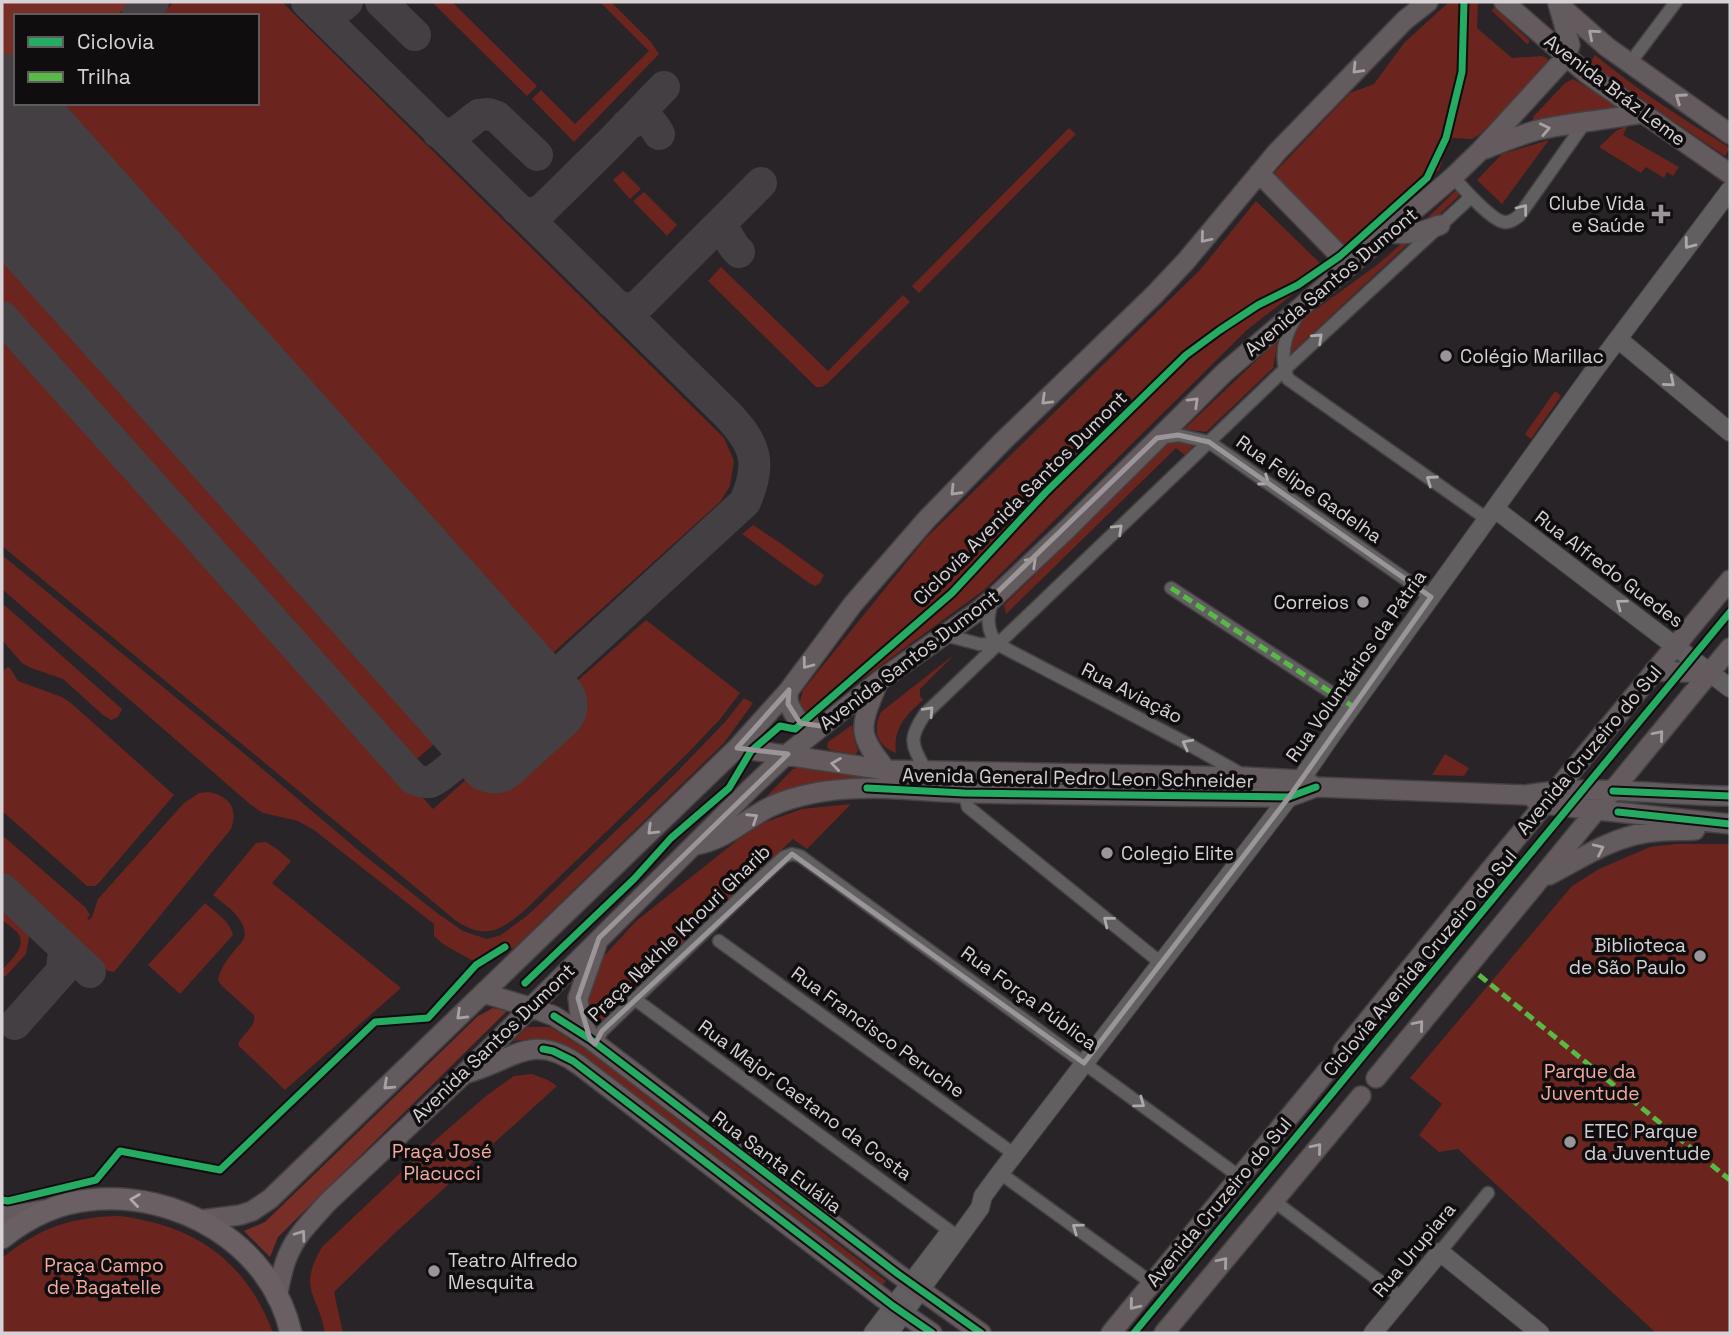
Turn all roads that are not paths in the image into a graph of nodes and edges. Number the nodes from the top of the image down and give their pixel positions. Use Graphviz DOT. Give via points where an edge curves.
graph roads {
  1 [pos="1428,2"];
  2 [pos="1503,2"];
  3 [pos="1676,2"];
  4 [pos="1557,3"];
  5 [pos="1405,11"];
  6 [pos="1566,57"];
  7 [pos="1630,63"];
  8 [pos="1643,113"];
  9 [pos="1586,121"];
  10 [pos="1730,134"];
  11 [pos="1481,150"];
  12 [pos="1259,173"];
  13 [pos="1730,174"];
  14 [pos="1453,177"];
  15 [pos="1730,190"];
  16 [pos="1471,197"];
  17 [pos="1440,225"];
  18 [pos="1389,233"];
  19 [pos="1350,267"];
  20 [pos="1303,305"];
  21 [pos="1623,343"];
  22 [pos="1284,370"];
  23 [pos="1730,432"];
  24 [pos="1157,438"];
  25 [pos="1209,442"];
  26 [pos="1491,514"];
  27 [pos="1730,580"];
  28 [pos="1171,588"];
  29 [pos="995,597"];
  30 [pos="1431,597"];
  31 [pos="946,635"];
  32 [pos="999,645"];
  33 [pos="1675,646"];
  34 [pos="1730,649"];
  35 [pos="1654,671"];
  36 [pos="1710,673"];
  37 [pos="879,681"];
  38 [pos="1730,688"];
  39 [pos="789,690"];
  40 [pos="1352,706"];
  41 [pos="821,726"];
  42 [pos="737,748"];
  43 [pos="786,755"];
  44 [pos="886,770"];
  45 [pos="926,771"];
  46 [pos="1246,777"];
  47 [pos="1309,783"];
  48 [pos="1613,791"];
  49 [pos="964,793"];
  50 [pos="1730,796"];
  51 [pos="1289,797"];
  52 [pos="1549,798"];
  53 [pos="1596,811"];
  54 [pos="1725,824"];
  55 [pos="692,846"];
  56 [pos="792,854"];
  57 [pos="1539,881"];
  58 [pos="599,938"];
  59 [pos="719,941"];
  60 [pos="1161,963"];
  61 [pos="483,993"];
  62 [pos="636,1000"];
  63 [pos="530,1007"];
  64 [pos="593,1041"];
  65 [pos="1343,1051"];
  66 [pos="1084,1063"];
  67 [pos="1327,1071"];
  68 [pos="463,1074"];
  69 [pos="1376,1078"];
  70 [pos="1361,1096"];
  71 [pos="1014,1154"];
  72 [pos="1000,1173"];
  73 [pos="1240,1177"];
  74 [pos="1488,1193"];
  75 [pos="983,1196"];
  76 [pos="1274,1201"];
  77 [pos="51,1209"];
  78 [pos="2,1215"];
  79 [pos="200,1220"];
  80 [pos="950,1231"];
  81 [pos="2,1238"];
  82 [pos="1440,1252"];
  83 [pos="1152,1283"];
  84 [pos="916,1286"];
  85 [pos="277,1298"];
  86 [pos="1402,1298"];
  87 [pos="899,1309"];
  88 [pos="1375,1332"];
  89 [pos="291,1333"];
  90 [pos="873,1333"];
  91 [pos="889,1333"];
  92 [pos="932,1333"];
  93 [pos="981,1333"];
  94 [pos="1111,1333"];
  95 [pos="1164,1333"];
  96 [pos="1540,1333"];
  1 -- 5 [label="main road"];
  2 -- 6 [label="main road, Avenida Bráz Leme"];
  3 -- 7 [label="street"];
  4 -- 6 [label="main road" via="1569,36"];
  7 -- 4 [label="main road, one-way"];
  5 -- 12 [label="main road, one-way"];
  6 -- 8 [label="main road, Avenida Bráz Leme"];
  6 -- 11 [label="main road, Avenida Santos Dumont"];
  10 -- 7 [label="main road, one-way"];
  8 -- 9 [label="main road"];
  8 -- 13 [label="main road, Avenida Bráz Leme"];
  11 -- 9 [label="main road, one-way" via="1523,134"];
  16 -- 9 [label="street, one-way" via="1496,219 1513,221"];
  11 -- 14 [label="main road, Avenida Santos Dumont"];
  12 -- 19 [label="main road"];
  12 -- 39 [label="main road, one-way" via="1186,261 927,519 852,604"];
  14 -- 16 [label="street"];
  14 -- 18 [label="main road, Avenida Santos Dumont"];
  15 -- 21 [label="main road, Rua Voluntários da Pátria, one-way" via="1629,323"];
  16 -- 17 [label="street, Avenida Santos Dumont"];
  17 -- 18 [label="main road" via="1409,234"];
  22 -- 17 [label="street, Avenida Santos Dumont, one-way"];
  18 -- 19 [label="main road, Avenida Santos Dumont"];
  19 -- 20 [label="main road, Avenida Santos Dumont"];
  20 -- 22 [label="street" via="1288,329"];
  24 -- 20 [label="main road, Avenida Santos Dumont, one-way"];
  21 -- 23 [label="main road, one-way"];
  21 -- 26 [label="main road, Rua Voluntários da Pátria"];
  22 -- 25 [label="street, Avenida Santos Dumont"];
  26 -- 22 [label="street, one-way" via="1299,388"];
  24 -- 25 [label="street, Rua Felipe Gadelha" via="1178,435"];
  29 -- 24 [label="main road, Avenida Santos Dumont, one-way"];
  25 -- 30 [label="street, Rua Felipe Gadelha, one-way"];
  32 -- 25 [label="street, Avenida Santos Dumont, one-way"];
  26 -- 30 [label="main road, Rua Voluntários da Pátria"];
  33 -- 26 [label="main road, Rua Alfredo Guedes, one-way"];
  27 -- 33 [label="main road, Avenida Cruzeiro do Sul"];
  28 -- 40 [label="street"];
  29 -- 31 [label="main road, Avenida Santos Dumont"];
  29 -- 32 [label="street" via="989,626"];
  30 -- 40 [label="main road, Rua Voluntários da Pátria"];
  31 -- 32 [label="street, Rua Aviação"];
  31 -- 37 [label="main road, Avenida Santos Dumont"];
  45 -- 32 [label="street, Avenida Santos Dumont, one-way" via="913,738 916,727"];
  46 -- 32 [label="street, Rua Aviação, one-way"];
  33 -- 35 [label="main road, Avenida Cruzeiro do Sul"];
  33 -- 36 [label="main road, Rua Alfredo Guedes"];
  34 -- 36 [label="main road"];
  35 -- 36 [label="main road"];
  35 -- 52 [label="main road, Avenida Cruzeiro do Sul"];
  36 -- 38 [label="main road, Rua Alfredo Guedes"];
  48 -- 36 [label="main road, one-way"];
  37 -- 41 [label="main road, Avenida Santos Dumont"];
  37 -- 44 [label="main road" via="864,727 865,738"];
  39 -- 41 [label="main road" via="788,704 800,723"];
  39 -- 42 [label="main road"];
  40 -- 47 [label="main road, Rua Voluntários da Pátria"];
  41 -- 43 [label="main road, Avenida Santos Dumont"];
  42 -- 43 [label="main road, Avenida General Pedro Leon Schneider"];
  42 -- 61 [label="main road, one-way"];
  44 -- 43 [label="main road, Avenida General Pedro Leon Schneider, one-way"];
  43 -- 55 [label="main road, Avenida Santos Dumont"];
  44 -- 45 [label="main road, Avenida General Pedro Leon Schneider"];
  45 -- 46 [label="main road, Avenida General Pedro Leon Schneider"];
  46 -- 47 [label="main road, Avenida General Pedro Leon Schneider"];
  47 -- 51 [label="main road"];
  47 -- 52 [label="main road, Avenida General Pedro Leon Schneider"];
  48 -- 50 [label="main road"];
  48 -- 52 [label="main road"];
  48 -- 53 [label="main road"];
  49 -- 51 [label="main road, Avenida General Pedro Leon Schneider"];
  55 -- 49 [label="main road, Avenida General Pedro Leon Schneider, one-way" via="709,843 768,808 806,794 867,788"];
  60 -- 49 [label="street, one-way" via="968,807"];
  51 -- 60 [label="main road"];
  52 -- 53 [label="main road"];
  52 -- 65 [label="main road, Avenida Cruzeiro do Sul"];
  53 -- 54 [label="main road"];
  53 -- 57 [label="main road"];
  57 -- 54 [label="main road, one-way" via="1622,839"];
  55 -- 58 [label="main road, Avenida Santos Dumont"];
  56 -- 62 [label="street, Praça Nakhle Khouri Gharib" via="748,890"];
  56 -- 66 [label="street, Rua Força Pública"];
  69 -- 57 [label="main road, one-way"];
  58 -- 63 [label="main road, Avenida Santos Dumont"];
  58 -- 64 [label="main road" via="578,998 580,1016"];
  59 -- 71 [label="street, Rua Francisco Peruche"];
  60 -- 66 [label="main road"];
  61 -- 63 [label="main road, Rua Santa Eulália"];
  61 -- 79 [label="main road, one-way" via="270,1199 240,1215"];
  62 -- 64 [label="street, Praça Nakhle Khouri Gharib"];
  62 -- 80 [label="street, Rua Major Caetano da Costa"];
  63 -- 64 [label="main road, Rua Santa Eulália"];
  63 -- 68 [label="main road, Avenida Santos Dumont"];
  64 -- 84 [label="main road, Rua Santa Eulália"];
  66 -- 71 [label="main road"];
  66 -- 73 [label="street, Rua Força Pública, one-way"];
  67 -- 73 [label="main road, Avenida Cruzeiro do Sul"];
  85 -- 68 [label="main road, Avenida Santos Dumont, one-way" via="289,1253 308,1225"];
  68 -- 87 [label="main road" via="528,1049 562,1055"];
  76 -- 70 [label="main road, one-way"];
  71 -- 72 [label="main road"];
  72 -- 75 [label="main road"];
  83 -- 72 [label="street, one-way"];
  73 -- 83 [label="main road, Avenida Cruzeiro do Sul"];
  74 -- 82 [label="street, Rua Urupiara"];
  75 -- 80 [label="main road" via="972,1202"];
  75 -- 84 [label="main road" via="980,1208"];
  76 -- 86 [label="street"];
  95 -- 76 [label="main road, one-way"];
  77 -- 78 [label="main road"];
  79 -- 77 [label="highway, one-way" via="165,1205 127,1198 88,1200"];
  77 -- 81 [label="highway"];
  79 -- 85 [label="highway" via="245,1253"];
  80 -- 84 [label="main road"];
  82 -- 86 [label="main road, Rua Urupiara"];
  82 -- 96 [label="main road"];
  83 -- 94 [label="main road, Avenida Cruzeiro do Sul, one-way"];
  84 -- 87 [label="main road"];
  84 -- 93 [label="main road, Rua Santa Eulália"];
  85 -- 89 [label="highway"];
  86 -- 88 [label="main road, Rua Urupiara"];
  87 -- 90 [label="main road"];
  87 -- 91 [label="main road"];
  87 -- 92 [label="main road"];
}
